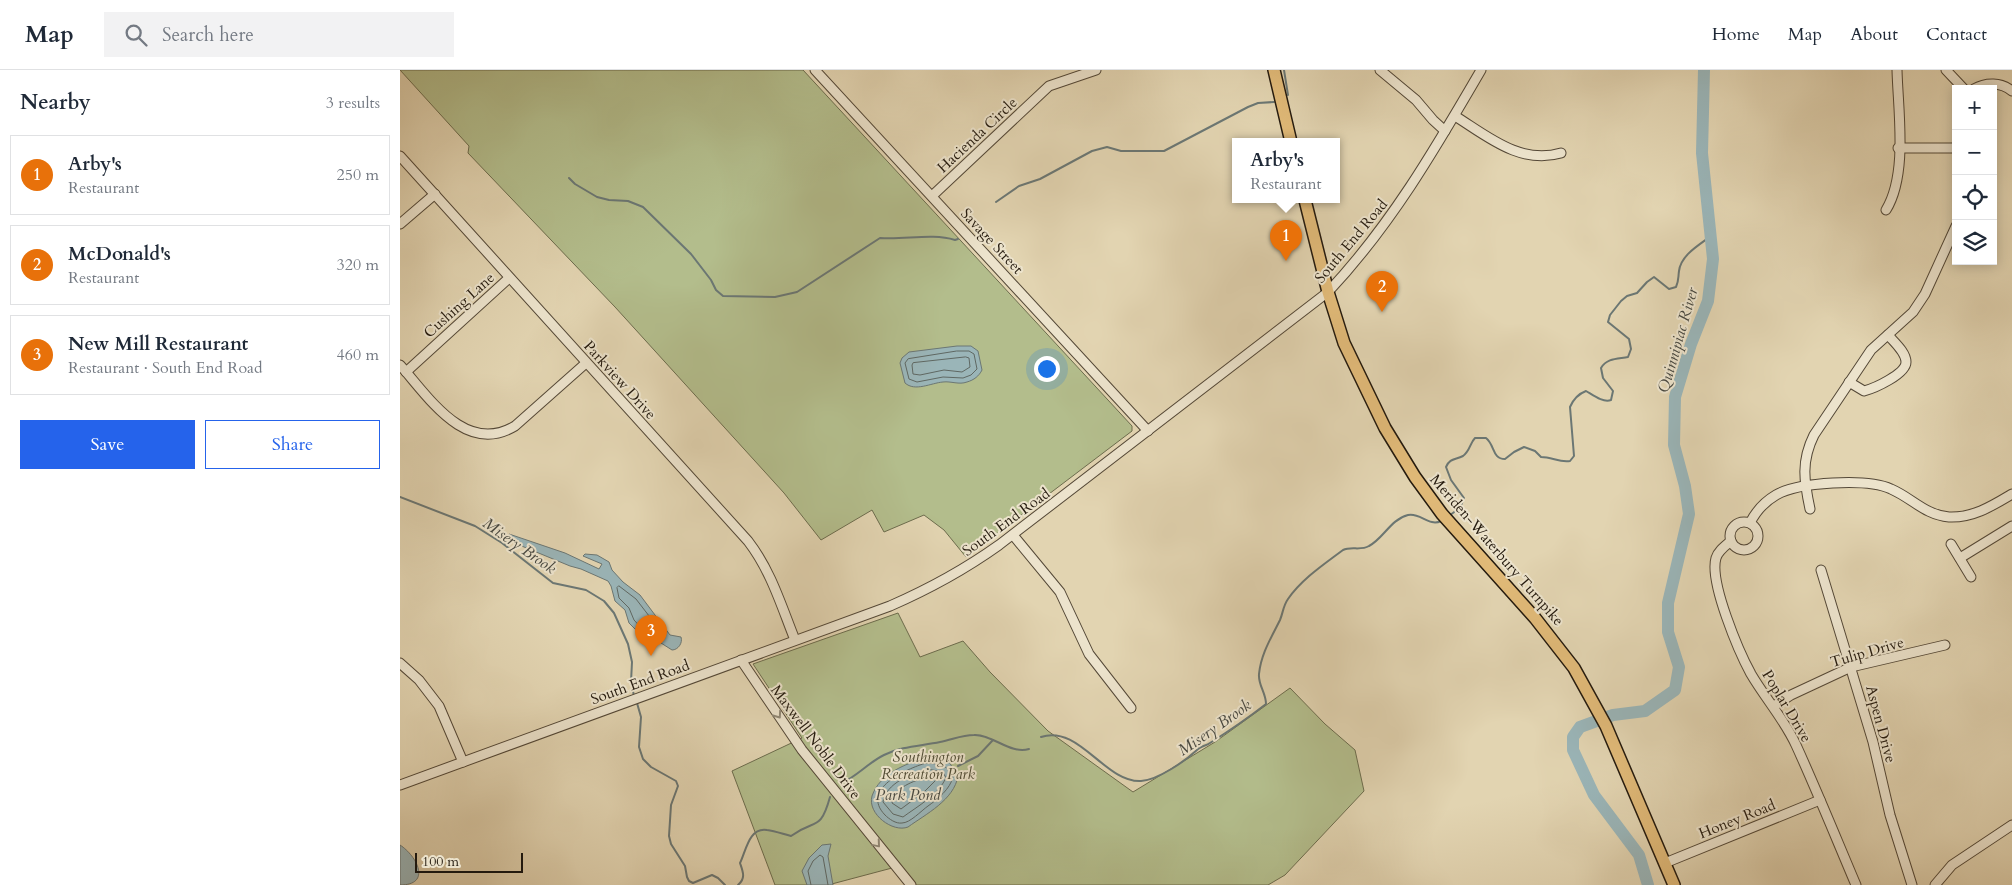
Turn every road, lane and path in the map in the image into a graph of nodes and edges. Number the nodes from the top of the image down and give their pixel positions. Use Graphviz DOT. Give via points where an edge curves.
graph roads {
  1 [pos="814,70"];
  2 [pos="1096,70"];
  3 [pos="1274,70"];
  4 [pos="1380,70"];
  5 [pos="1481,70"];
  6 [pos="1896,70"];
  7 [pos="1946,70"];
  8 [pos="1960,85"];
  9 [pos="1984,85"];
  10 [pos="2012,91"];
  11 [pos="1454,116"];
  12 [pos="1445,131"];
  13 [pos="1290,138"];
  14 [pos="1898,148"];
  15 [pos="1952,148"];
  16 [pos="1561,153"];
  17 [pos="400,156"];
  18 [pos="435,194"];
  19 [pos="932,196"];
  20 [pos="1306,203"];
  21 [pos="1886,210"];
  22 [pos="400,224"];
  23 [pos="1952,235"];
  24 [pos="509,278"];
  25 [pos="1328,292"];
  26 [pos="1888,335"];
  27 [pos="586,363"];
  28 [pos="403,368"];
  29 [pos="1849,382"];
  30 [pos="1148,431"];
  31 [pos="1806,487"];
  32 [pos="2012,494"];
  33 [pos="1810,509"];
  34 [pos="1750,522"];
  35 [pos="2012,526"];
  36 [pos="1013,535"];
  37 [pos="1731,541"];
  38 [pos="1951,544"];
  39 [pos="1960,558"];
  40 [pos="1821,570"];
  41 [pos="1971,577"];
  42 [pos="795,640"];
  43 [pos="1945,645"];
  44 [pos="741,660"];
  45 [pos="400,663"];
  46 [pos="1851,668"];
  47 [pos="1774,706"];
  48 [pos="1131,708"];
  49 [pos="463,762"];
  50 [pos="400,785"];
  51 [pos="1820,800"];
  52 [pos="2012,825"];
  53 [pos="1665,863"];
  54 [pos="911,885"];
  55 [pos="1674,885"];
  56 [pos="1856,885"];
  57 [pos="1912,885"];
  58 [pos="1935,885"];
  1 -- 19 [label="street, Savage Street"];
  2 -- 19 [label="street, Hacienda Circle" via="1049,86"];
  3 -- 13 [label="main road"];
  4 -- 12 [label="street" via="1416,100"];
  5 -- 11 [label="street, South End Road"];
  6 -- 14 [label="street"];
  7 -- 8 [label="street"];
  9 -- 10 [label="street" via="1999,85"];
  11 -- 12 [label="street, South End Road"];
  11 -- 16 [label="street" via="1510,150 1541,157"];
  12 -- 25 [label="street, South End Road" via="1403,199"];
  14 -- 15 [label="street"];
  14 -- 21 [label="street" via="1898,172"];
  17 -- 18 [label="street, Parkview Drive"];
  18 -- 22 [label="street"];
  18 -- 24 [label="street, Parkview Drive"];
  19 -- 30 [label="street, Savage Street"];
  20 -- 25 [label="main road, Meriden-Waterbury Turnpike"];
  23 -- 26 [label="street" via="1925,294 1913,312"];
  24 -- 27 [label="street, Parkview Drive"];
  24 -- 28 [label="street, Cushing Lane"];
  25 -- 30 [label="street, South End Road"];
  25 -- 53 [label="main road, Meriden-Waterbury Turnpike" via="1344,343 1375,409 1406,464 1445,518 1552,638 1574,668 1606,726"];
  26 -- 29 [label="street" via="1871,350"];
  26 -- 29 [label="street" via="1905,356 1906,362 1900,373 1864,391"];
  27 -- 28 [label="street" via="515,426 488,434 464,429 450,420"];
  27 -- 42 [label="street, Parkview Drive" via="760,556"];
  29 -- 31 [label="street" via="1809,445 1804,466"];
  30 -- 36 [label="street, South End Road"];
  31 -- 32 [label="street" via="1867,482 1893,489 1926,511 1950,517 1977,513"];
  31 -- 33 [label="street"];
  31 -- 34 [label="street" via="1776,495 1762,505"];
  34 -- 37 [label="street" via="1736,523 1730,534"];
  34 -- 37 [label="street" via="1757,530 1754,546 1744,550"];
  35 -- 39 [label="street"];
  36 -- 42 [label="street, South End Road" via="934,586 890,606"];
  36 -- 48 [label="street" via="1060,592 1089,654"];
  37 -- 47 [label="street, Poplar Drive" via="1718,553 1716,560 1719,592 1751,675"];
  38 -- 39 [label="street"];
  39 -- 41 [label="street"];
  40 -- 46 [label="street, Aspen Drive"];
  42 -- 44 [label="street, South End Road"];
  43 -- 46 [label="street, Tulip Drive"];
  44 -- 49 [label="street, South End Road"];
  44 -- 54 [label="street, Maxwell Noble Drive, one-way" via="802,750"];
  45 -- 49 [label="street" via="419,680 439,706"];
  46 -- 47 [label="street, Tulip Drive"];
  46 -- 57 [label="street, Aspen Drive"];
  47 -- 51 [label="street, Poplar Drive" via="1795,743"];
  49 -- 50 [label="street, South End Road"];
  51 -- 53 [label="street, Honey Road"];
  51 -- 56 [label="street, Poplar Drive"];
  52 -- 58 [label="street" via="1952,865"];
  53 -- 55 [label="main road, Meriden-Waterbury Turnpike"];
}
